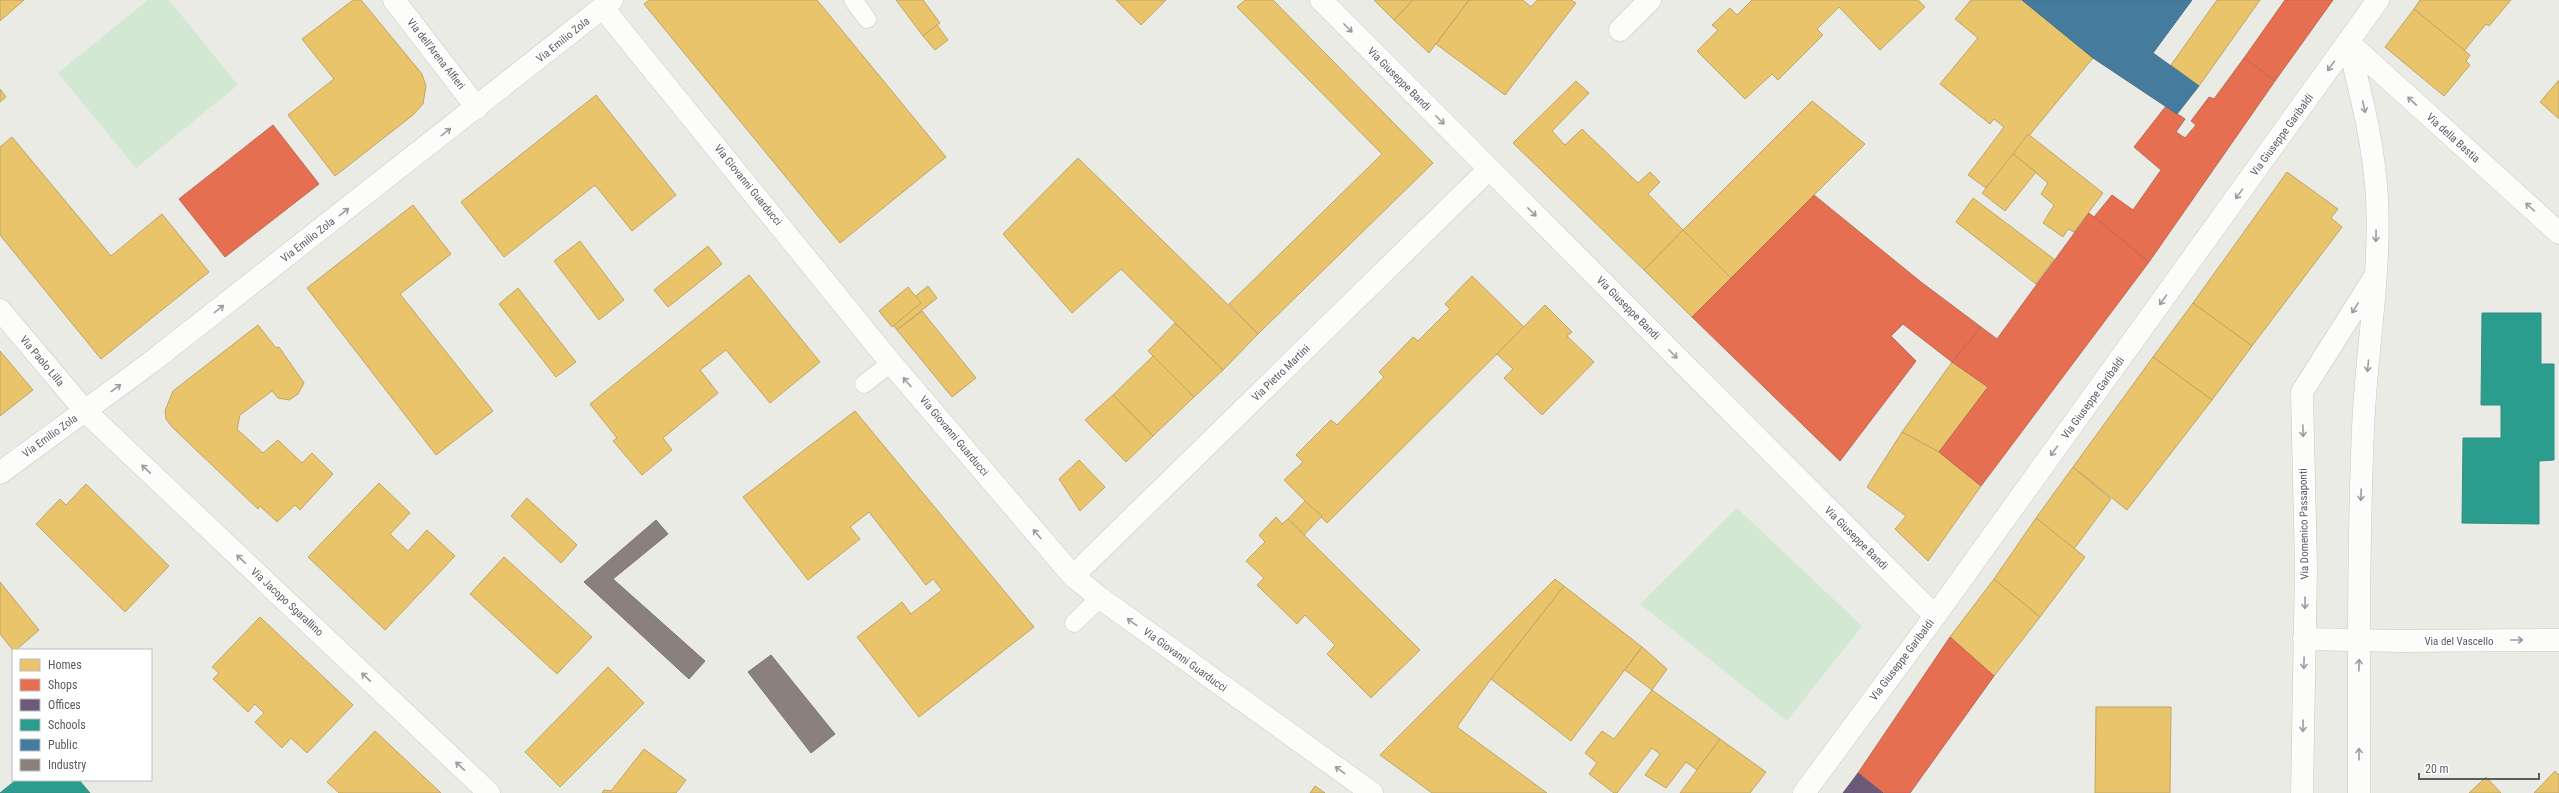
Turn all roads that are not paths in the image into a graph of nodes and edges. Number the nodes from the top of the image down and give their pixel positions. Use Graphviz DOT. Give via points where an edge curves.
graph roads {
  1 [pos="394,0"];
  2 [pos="853,0"];
  3 [pos="1321,0"];
  4 [pos="1650,0"];
  5 [pos="2378,0"];
  6 [pos="607,4"];
  7 [pos="867,19"];
  8 [pos="1620,30"];
  9 [pos="2348,42"];
  10 [pos="477,108"];
  11 [pos="1489,169"];
  12 [pos="2559,233"];
  13 [pos="2375,275"];
  14 [pos="0,310"];
  15 [pos="891,363"];
  16 [pos="864,384"];
  17 [pos="85,411"];
  18 [pos="0,473"];
  19 [pos="1073,576"];
  20 [pos="1100,598"];
  21 [pos="1935,616"];
  22 [pos="1074,623"];
  23 [pos="2304,639"];
  24 [pos="2359,639"];
  25 [pos="2559,640"];
  26 [pos="489,793"];
  27 [pos="1372,793"];
  28 [pos="1804,793"];
  29 [pos="2302,793"];
  30 [pos="2359,793"];
  1 -- 10 [label="street, Via dell'Arena Alfieri"];
  2 -- 7 [label="lane"];
  3 -- 11 [label="street, Via Giuseppe Bandi, one-way"];
  4 -- 8 [label="street"];
  5 -- 9 [label="street, Via Giuseppe Garibaldi"];
  6 -- 10 [label="street, Via Emilio Zola"];
  6 -- 15 [label="street, Via Giovanni Guarducci"];
  12 -- 9 [label="street, Via della Bastia, one-way"];
  9 -- 13 [label="street, one-way" via="2370,133 2377,199"];
  9 -- 21 [label="street, Via Giuseppe Garibaldi, one-way"];
  17 -- 10 [label="street, Via Emilio Zola, one-way"];
  11 -- 19 [label="street, Via Pietro Martini"];
  11 -- 21 [label="street, Via Giuseppe Bandi, one-way"];
  13 -- 23 [label="street, Via Domenico Passaponti, one-way" via="2302,392 2306,568"];
  13 -- 24 [label="street, one-way" via="2363,426"];
  14 -- 17 [label="street, Via Paolo Lilla"];
  15 -- 16 [label="lane"];
  19 -- 15 [label="street, Via Giovanni Guarducci, one-way"];
  17 -- 18 [label="street, Via Emilio Zola"];
  26 -- 17 [label="street, Via Jacopo Sgarallino, one-way"];
  19 -- 20 [label="street, Via Giovanni Guarducci"];
  20 -- 22 [label="lane"];
  27 -- 20 [label="street, Via Giovanni Guarducci, one-way"];
  21 -- 28 [label="street, Via Giuseppe Garibaldi"];
  23 -- 24 [label="street, Via del Vascello"];
  23 -- 29 [label="street, Via Domenico Passaponti, one-way"];
  24 -- 25 [label="street, Via del Vascello, one-way"];
  30 -- 24 [label="street, one-way"];
}
